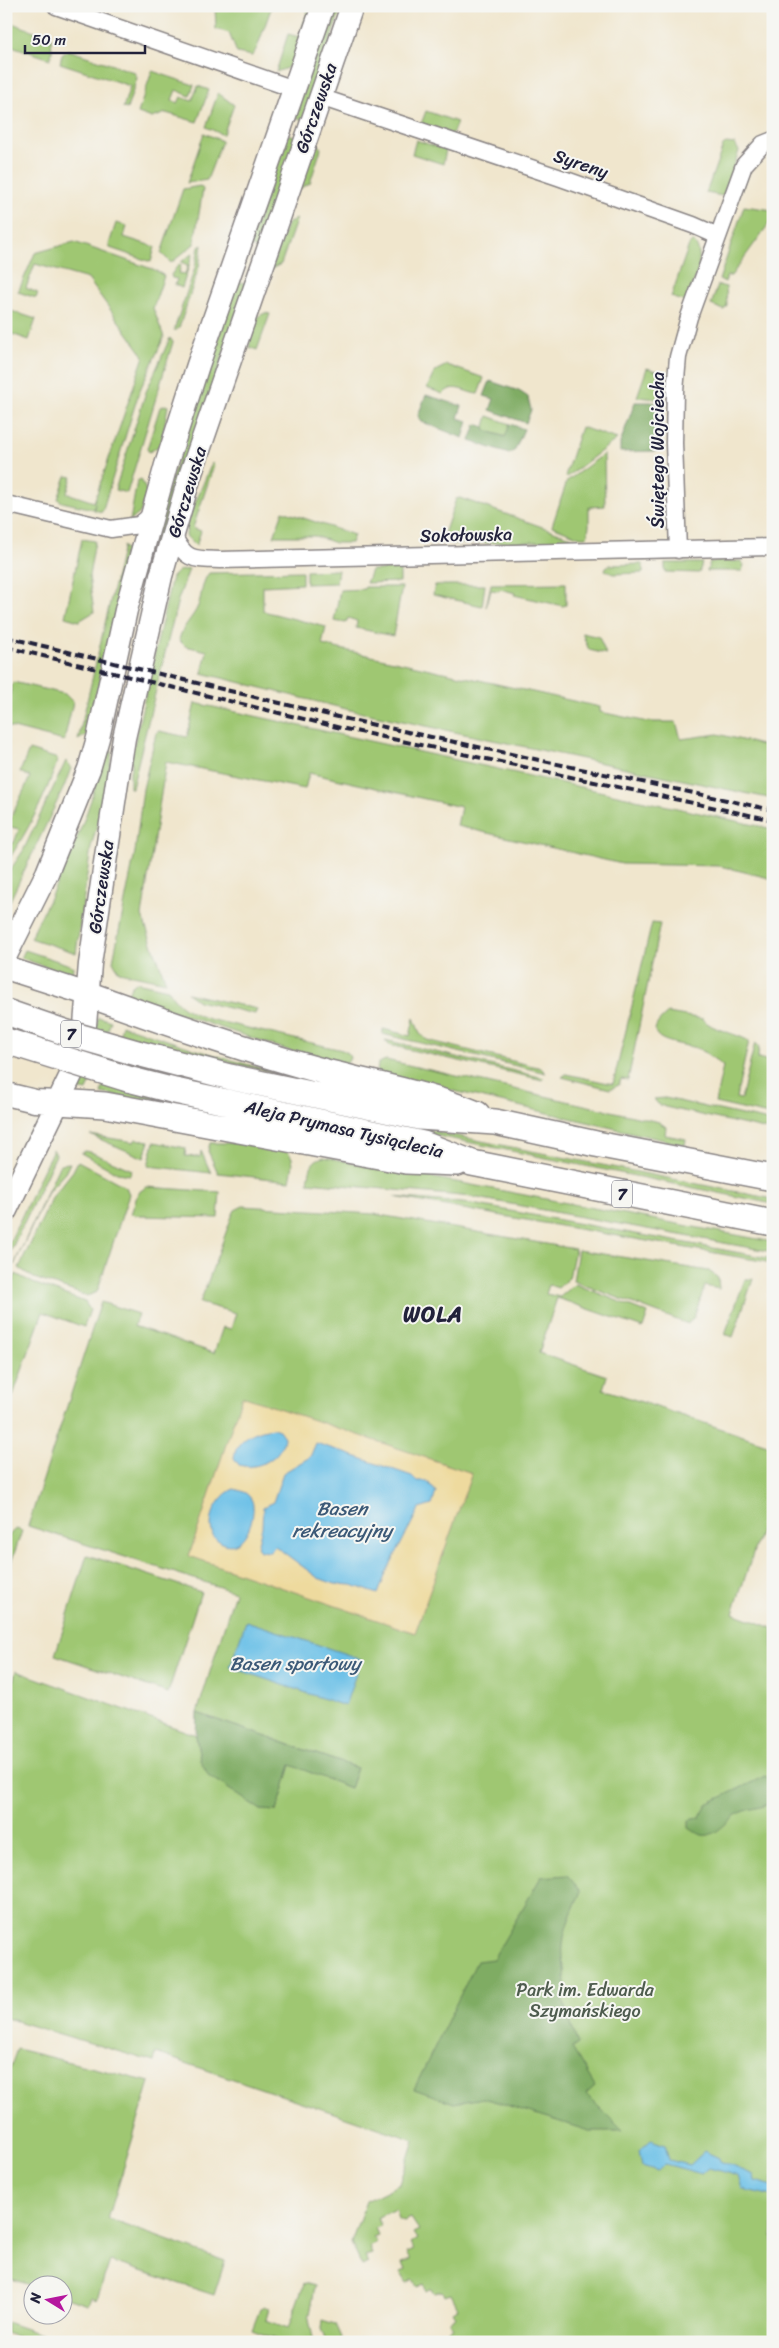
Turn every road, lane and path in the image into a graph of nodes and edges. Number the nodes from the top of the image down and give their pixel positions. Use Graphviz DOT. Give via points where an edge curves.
graph roads {
  1 [pos="56,6"];
  2 [pos="323,6"];
  3 [pos="352,6"];
  4 [pos="294,89"];
  5 [pos="320,97"];
  6 [pos="773,140"];
  7 [pos="718,236"];
  8 [pos="6,504"];
  9 [pos="150,516"];
  10 [pos="173,535"];
  11 [pos="773,547"];
  12 [pos="678,550"];
  13 [pos="6,955"];
  14 [pos="6,968"];
  15 [pos="87,994"];
  16 [pos="6,1012"];
  17 [pos="6,1040"];
  18 [pos="6,1094"];
  19 [pos="58,1102"];
  20 [pos="495,1122"];
  21 [pos="472,1163"];
  22 [pos="773,1178"];
  23 [pos="6,1210"];
  24 [pos="773,1222"];
  1 -- 4 [label="street"];
  2 -- 4 [label="main road, Górczewska"];
  3 -- 5 [label="main road, Górczewska"];
  4 -- 9 [label="main road, Górczewska" via="198,365"];
  5 -- 7 [label="street, Syreny" via="558,177"];
  5 -- 10 [label="main road, Górczewska"];
  6 -- 7 [label="street" via="763,144 744,165"];
  7 -- 12 [label="street, Świętego Wojciecha" via="678,357 674,443"];
  8 -- 9 [label="street" via="111,529 139,525"];
  9 -- 13 [label="main road, Górczewska" via="89,769 47,873"];
  10 -- 12 [label="street, Sokołowska" via="181,552 190,557 220,560"];
  10 -- 15 [label="main road, Górczewska" via="124,738"];
  11 -- 12 [label="street, Sokołowska"];
  14 -- 15 [label="main road"];
  15 -- 19 [label="main road, Górczewska" via="80,1049"];
  15 -- 20 [label="main road" via="304,1066 430,1097"];
  16 -- 20 [label="main road, Aleja Prymasa Tysiąclecia / 7, bridge" via="67,1033 230,1077 406,1115"];
  17 -- 21 [label="main road, Aleja Prymasa Tysiąclecia / 7, bridge" via="128,1079 423,1144"];
  18 -- 19 [label="main road" via="35,1101"];
  19 -- 21 [label="main road" via="105,1105 406,1161"];
  19 -- 23 [label="main road"];
  20 -- 22 [label="main road, Aleja Prymasa Tysiąclecia / 7"];
  21 -- 24 [label="main road, Aleja Prymasa Tysiąclecia / 7"];
}
